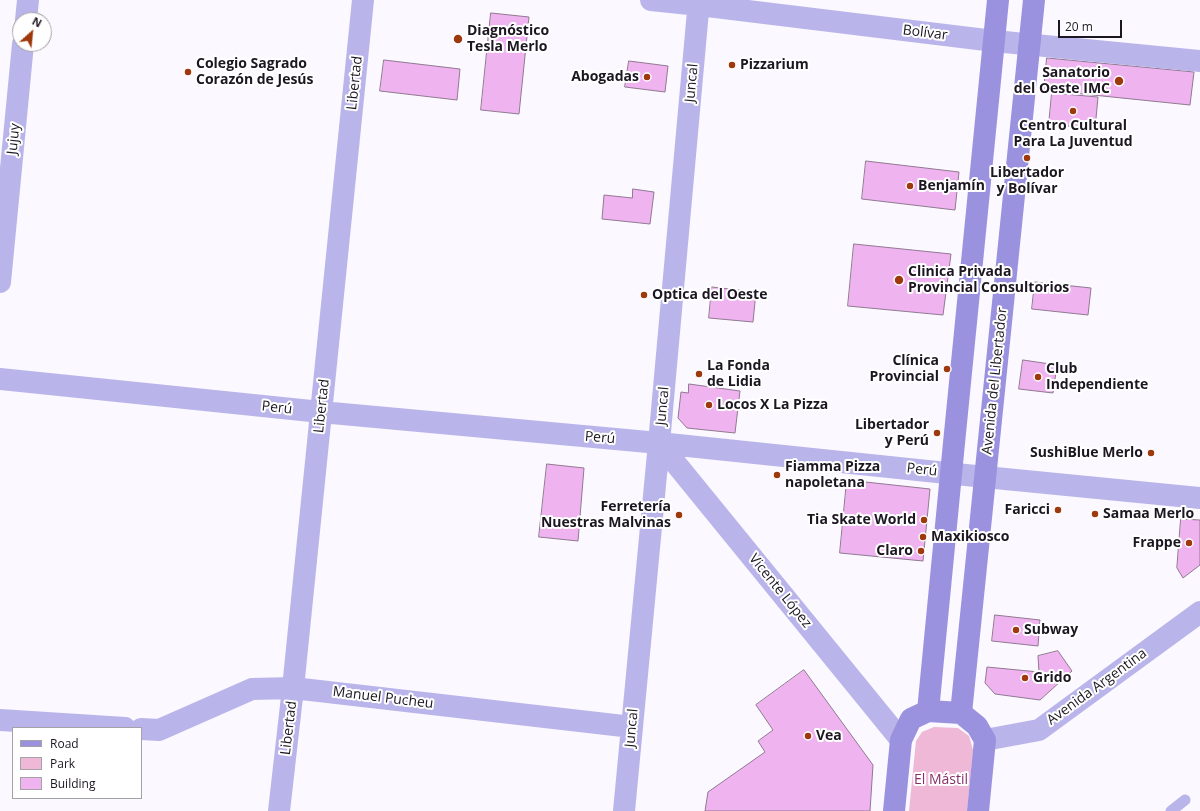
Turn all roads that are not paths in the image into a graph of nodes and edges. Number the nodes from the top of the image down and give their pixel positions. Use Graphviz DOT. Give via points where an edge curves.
graph roads {
  1 [pos="28,0"];
  2 [pos="363,0"];
  3 [pos="651,0"];
  4 [pos="998,0"];
  5 [pos="1034,0"];
  6 [pos="699,2"];
  7 [pos="27,12"];
  8 [pos="994,41"];
  9 [pos="1029,45"];
  10 [pos="22,52"];
  11 [pos="1200,61"];
  12 [pos="0,282"];
  13 [pos="0,379"];
  14 [pos="321,412"];
  15 [pos="659,443"];
  16 [pos="951,473"];
  17 [pos="985,477"];
  18 [pos="1200,498"];
  19 [pos="1200,612"];
  20 [pos="293,688"];
  21 [pos="928,711"];
  22 [pos="961,713"];
  23 [pos="0,720"];
  24 [pos="110,727"];
  25 [pos="632,727"];
  26 [pos="142,729"];
  27 [pos="901,740"];
  28 [pos="985,740"];
  29 [pos="1185,800"];
  30 [pos="279,811"];
  31 [pos="624,811"];
  32 [pos="894,811"];
  33 [pos="978,811"];
  34 [pos="1171,811"];
  1 -- 7 [label="street"];
  2 -- 14 [label="street, Libertad"];
  3 -- 6 [label="street, Bolívar"];
  4 -- 8 [label="main road"];
  5 -- 9 [label="main road, Avenida del Libertador"];
  6 -- 8 [label="street, Bolívar"];
  6 -- 15 [label="street, Juncal"];
  8 -- 9 [label="street, Bolívar"];
  8 -- 16 [label="main road"];
  9 -- 11 [label="street, Bolívar"];
  9 -- 17 [label="main road, Avenida del Libertador"];
  10 -- 12 [label="street, Jujuy"];
  13 -- 14 [label="street, Perú"];
  14 -- 15 [label="street, Perú"];
  14 -- 20 [label="street, Libertad"];
  15 -- 16 [label="street, Perú"];
  15 -- 25 [label="street, Juncal"];
  15 -- 27 [label="street, Vicente López"];
  16 -- 17 [label="street, Perú"];
  16 -- 21 [label="main road"];
  17 -- 18 [label="street, Perú"];
  17 -- 22 [label="main road, Avenida del Libertador"];
  19 -- 28 [label="street, Avenida Argentina" via="1039,730"];
  20 -- 25 [label="street, Manuel Pucheu"];
  20 -- 26 [label="street, Manuel Pucheu" via="252,689 159,730"];
  20 -- 30 [label="street, Libertad"];
  21 -- 22 [label="main road"];
  21 -- 27 [label="main road" via="911,719"];
  22 -- 28 [label="main road" via="977,726"];
  23 -- 24 [label="street"];
  25 -- 31 [label="street, Juncal"];
  27 -- 32 [label="main road"];
  28 -- 33 [label="main road"];
  29 -- 34 [label="lane"];
}
